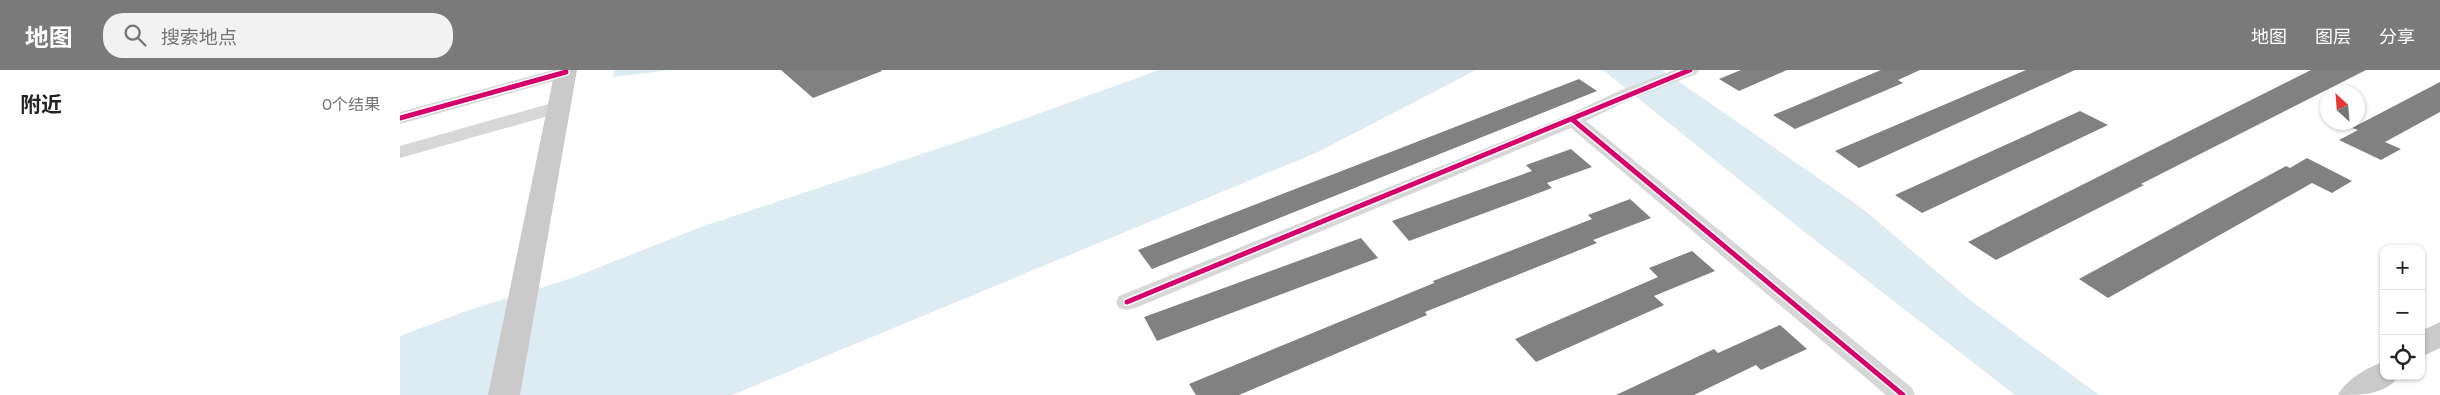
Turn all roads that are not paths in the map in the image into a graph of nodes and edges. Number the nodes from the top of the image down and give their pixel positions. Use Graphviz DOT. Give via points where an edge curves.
graph roads {
  1 [pos="566,71"];
  2 [pos="1684,72"];
  3 [pos="559,107"];
  4 [pos="400,118"];
  5 [pos="1573,120"];
  6 [pos="400,152"];
  7 [pos="1127,302"];
  8 [pos="2440,333"];
  9 [pos="2425,343"];
  10 [pos="2380,377"];
  11 [pos="504,395"];
  12 [pos="1903,395"];
  13 [pos="2354,395"];
  1 -- 3 [label="main road"];
  1 -- 4 [label="street"];
  2 -- 5 [label="street"];
  3 -- 6 [label="street"];
  3 -- 11 [label="main road"];
  5 -- 7 [label="street"];
  5 -- 12 [label="street"];
  8 -- 9 [label="main road"];
  10 -- 13 [label="main road"];
}
